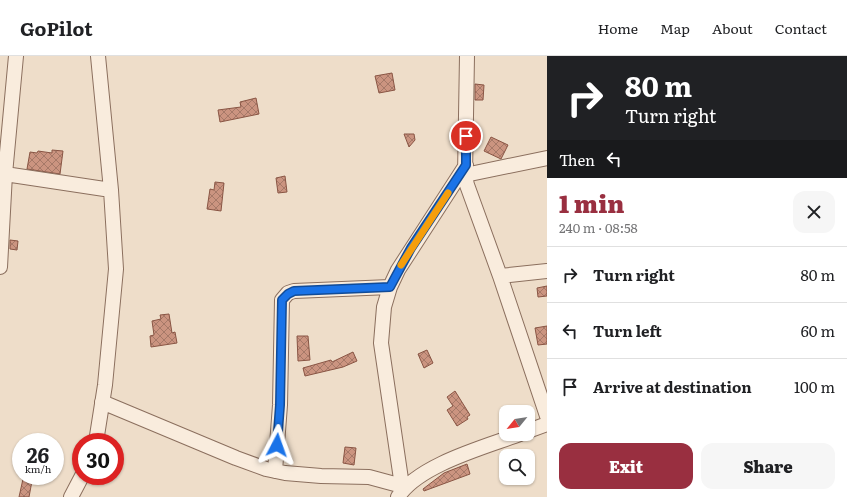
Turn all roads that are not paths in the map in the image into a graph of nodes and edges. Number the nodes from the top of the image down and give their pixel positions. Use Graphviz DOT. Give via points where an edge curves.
graph roads {
  1 [pos="16,56"];
  2 [pos="98,56"];
  3 [pos="466,56"];
  4 [pos="547,158"];
  5 [pos="465,170"];
  6 [pos="5,174"];
  7 [pos="111,190"];
  8 [pos="0,267"];
  9 [pos="547,271"];
  10 [pos="500,276"];
  11 [pos="390,287"];
  12 [pos="544,399"];
  13 [pos="102,402"];
  14 [pos="547,416"];
  15 [pos="547,424"];
  16 [pos="535,428"];
  17 [pos="97,433"];
  18 [pos="501,441"];
  19 [pos="275,471"];
  20 [pos="77,485"];
  21 [pos="402,490"];
  22 [pos="71,497"];
  1 -- 6 [label="street"];
  2 -- 7 [label="street"];
  3 -- 5 [label="street"];
  4 -- 5 [label="street"];
  5 -- 10 [label="street" via="470,195"];
  5 -- 11 [label="street" via="411,248"];
  6 -- 7 [label="street"];
  6 -- 8 [label="street"];
  7 -- 13 [label="street" via="116,269"];
  9 -- 10 [label="street"];
  10 -- 12 [label="street"];
  11 -- 19 [label="street" via="294,291 282,300 280,405"];
  11 -- 21 [label="street" via="384,307 381,343"];
  12 -- 14 [label="street"];
  13 -- 17 [label="street"];
  13 -- 19 [label="street" via="236,458"];
  15 -- 16 [label="street"];
  18 -- 21 [label="street" via="438,465"];
  19 -- 21 [label="street" via="321,476 369,477"];
  20 -- 22 [label="street"];
}
